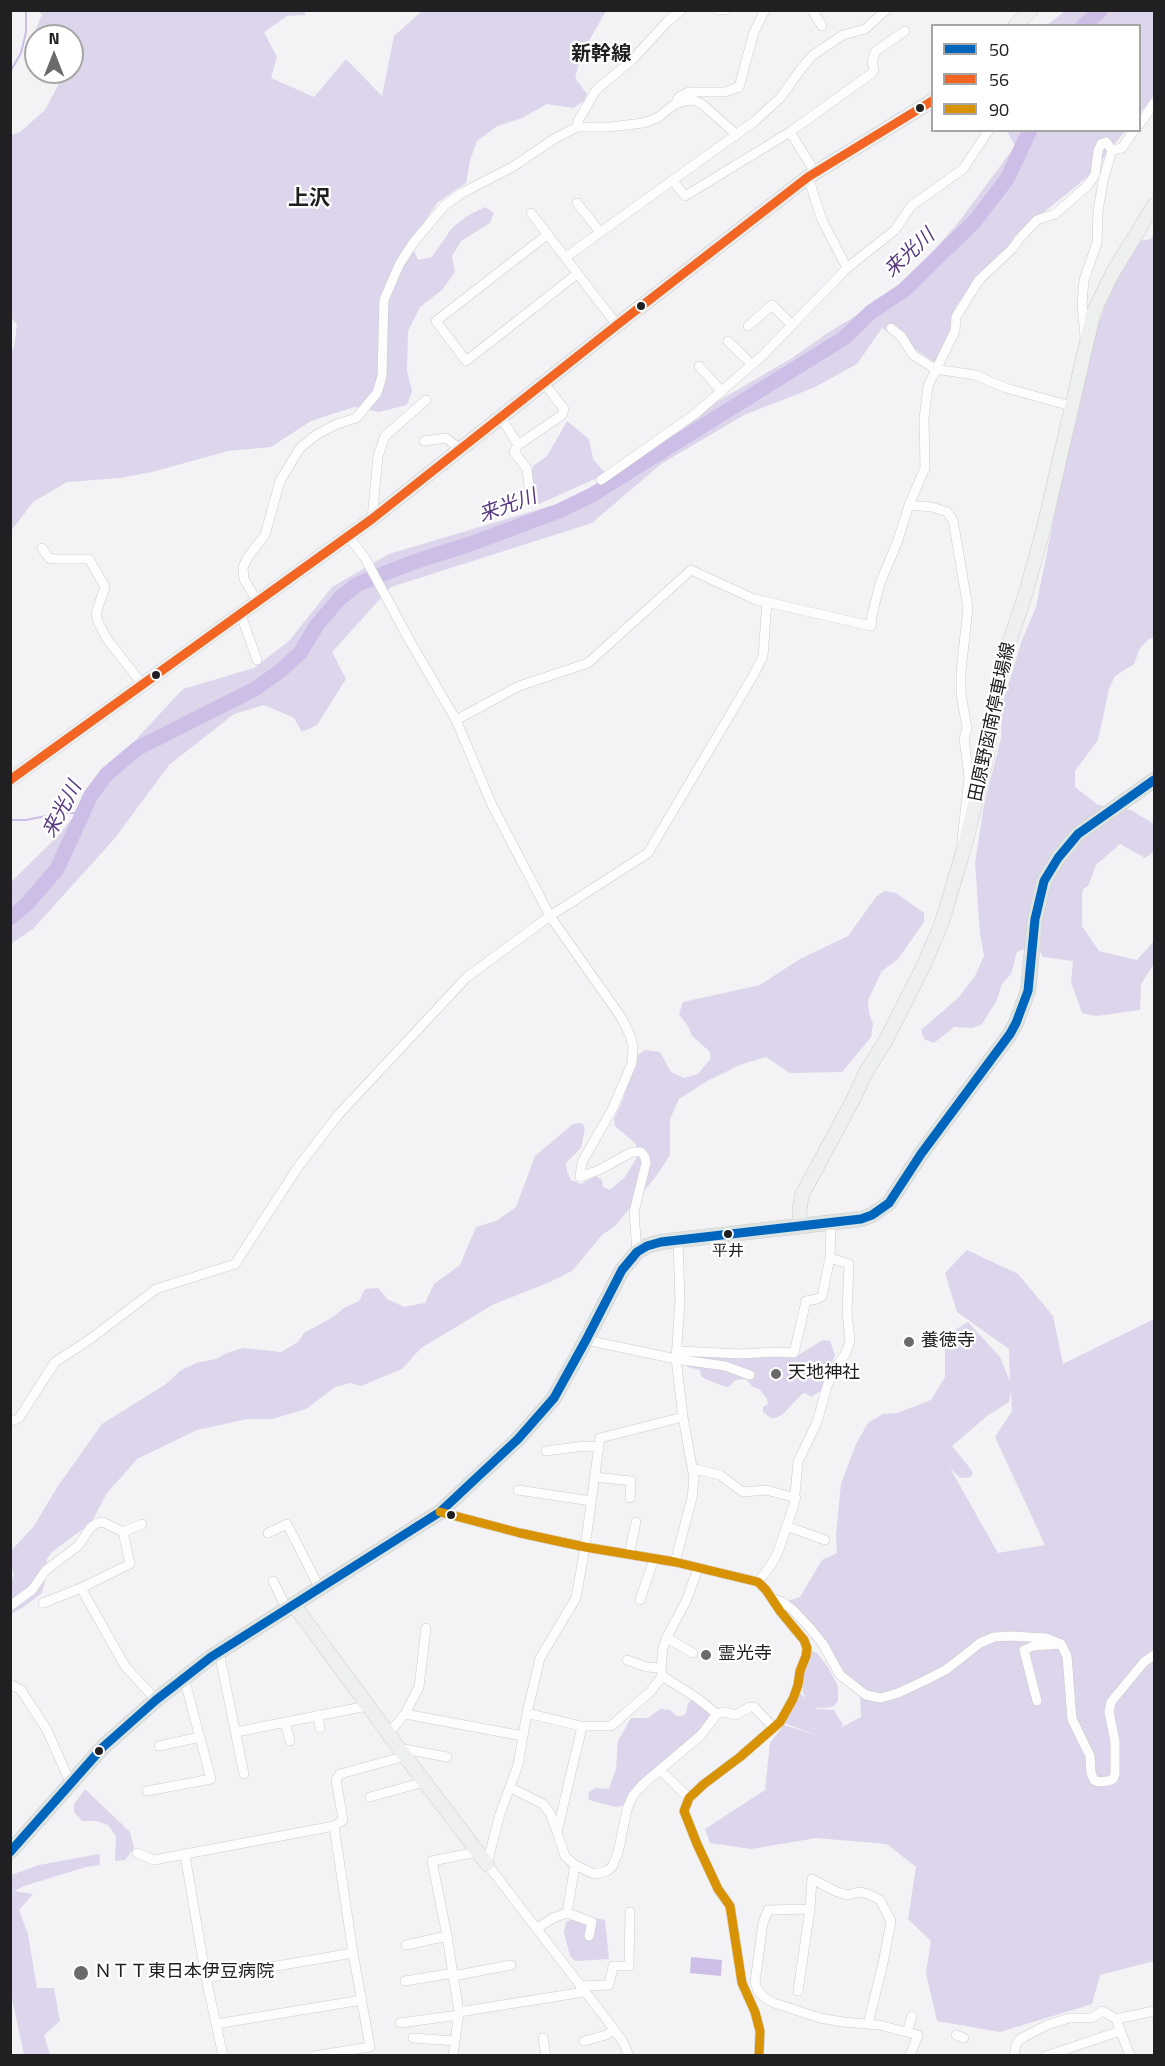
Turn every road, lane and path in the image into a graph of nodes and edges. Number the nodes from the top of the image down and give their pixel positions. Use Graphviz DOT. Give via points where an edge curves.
graph roads {
  1 [pos="681,10"];
  2 [pos="719,10"];
  3 [pos="725,10"];
  4 [pos="765,10"];
  5 [pos="812,10"];
  6 [pos="886,10"];
  7 [pos="1031,10"];
  8 [pos="1017,24"];
  9 [pos="822,26"];
  10 [pos="905,30"];
  11 [pos="931,102"];
  12 [pos="1155,103"];
  13 [pos="675,104"];
  14 [pos="1141,122"];
  15 [pos="577,127"];
  16 [pos="790,132"];
  17 [pos="988,132"];
  18 [pos="1133,132"];
  19 [pos="737,135"];
  20 [pos="1112,150"];
  21 [pos="812,175"];
  22 [pos="673,181"];
  23 [pos="578,203"];
  24 [pos="1155,205"];
  25 [pos="531,213"];
  26 [pos="600,232"];
  27 [pos="548,234"];
  28 [pos="566,257"];
  29 [pos="847,268"];
  30 [pos="577,274"];
  31 [pos="616,325"];
  32 [pos="792,325"];
  33 [pos="748,326"];
  34 [pos="891,328"];
  35 [pos="728,341"];
  36 [pos="1086,344"];
  37 [pos="752,365"];
  38 [pos="699,366"];
  39 [pos="935,369"];
  40 [pos="544,383"];
  41 [pos="722,392"];
  42 [pos="426,400"];
  43 [pos="1071,406"];
  44 [pos="501,417"];
  45 [pos="424,441"];
  46 [pos="518,445"];
  47 [pos="460,449"];
  48 [pos="601,480"];
  49 [pos="530,496"];
  50 [pos="909,505"];
  51 [pos="372,519"];
  52 [pos="348,536"];
  53 [pos="42,548"];
  54 [pos="766,602"];
  55 [pos="258,603"];
  56 [pos="241,615"];
  57 [pos="257,660"];
  58 [pos="143,685"];
  59 [pos="456,720"];
  60 [pos="10,780"];
  61 [pos="1155,780"];
  62 [pos="965,845"];
  63 [pos="550,916"];
  64 [pos="831,1223"];
  65 [pos="799,1227"];
  66 [pos="678,1240"];
  67 [pos="638,1252"];
  68 [pos="830,1258"];
  69 [pos="586,1340"];
  70 [pos="677,1355"];
  71 [pos="750,1375"];
  72 [pos="683,1417"];
  73 [pos="10,1422"];
  74 [pos="599,1447"];
  75 [pos="546,1451"];
  76 [pos="694,1469"];
  77 [pos="595,1478"];
  78 [pos="518,1490"];
  79 [pos="630,1498"];
  80 [pos="796,1498"];
  81 [pos="591,1501"];
  82 [pos="440,1512"];
  83 [pos="636,1522"];
  84 [pos="142,1524"];
  85 [pos="786,1526"];
  86 [pos="123,1532"];
  87 [pos="268,1533"];
  88 [pos="825,1540"];
  89 [pos="585,1547"];
  90 [pos="629,1555"];
  91 [pos="654,1559"];
  92 [pos="675,1562"];
  93 [pos="698,1568"];
  94 [pos="273,1581"];
  95 [pos="758,1582"];
  96 [pos="81,1588"];
  97 [pos="320,1589"];
  98 [pos="771,1598"];
  99 [pos="640,1600"];
  100 [pos="44,1603"];
  101 [pos="10,1606"];
  102 [pos="291,1607"];
  103 [pos="426,1628"];
  104 [pos="667,1638"];
  105 [pos="1061,1644"];
  106 [pos="219,1652"];
  107 [pos="693,1653"];
  108 [pos="1155,1655"];
  109 [pos="627,1660"];
  110 [pos="661,1672"];
  111 [pos="184,1678"];
  112 [pos="10,1684"];
  113 [pos="156,1700"];
  114 [pos="1037,1701"];
  115 [pos="367,1706"];
  116 [pos="527,1713"];
  117 [pos="405,1714"];
  118 [pos="717,1714"];
  119 [pos="318,1715"];
  120 [pos="285,1722"];
  121 [pos="582,1726"];
  122 [pos="320,1728"];
  123 [pos="774,1728"];
  124 [pos="236,1732"];
  125 [pos="388,1734"];
  126 [pos="523,1736"];
  127 [pos="200,1737"];
  128 [pos="290,1741"];
  129 [pos="159,1746"];
  130 [pos="401,1752"];
  131 [pos="447,1757"];
  132 [pos="660,1770"];
  133 [pos="244,1774"];
  134 [pos="70,1782"];
  135 [pos="424,1782"];
  136 [pos="511,1788"];
  137 [pos="147,1791"];
  138 [pos="370,1797"];
  139 [pos="689,1798"];
  140 [pos="334,1826"];
  141 [pos="557,1832"];
  142 [pos="10,1852"];
  143 [pos="477,1852"];
  144 [pos="137,1853"];
  145 [pos="185,1855"];
  146 [pos="487,1864"];
  147 [pos="575,1865"];
  148 [pos="810,1909"];
  149 [pos="630,1912"];
  150 [pos="567,1913"];
  151 [pos="536,1929"];
  152 [pos="447,1936"];
  153 [pos="590,1936"];
  154 [pos="406,1945"];
  155 [pos="353,1953"];
  156 [pos="511,1965"];
  157 [pos="453,1974"];
  158 [pos="206,1978"];
  159 [pos="405,1981"];
  160 [pos="755,1982"];
  161 [pos="742,1983"];
  162 [pos="582,1989"];
  163 [pos="798,1991"];
  164 [pos="362,2000"];
  165 [pos="1155,2011"];
  166 [pos="459,2013"];
  167 [pos="912,2016"];
  168 [pos="1116,2019"];
  169 [pos="400,2023"];
  170 [pos="216,2024"];
  171 [pos="868,2024"];
  172 [pos="614,2030"];
  173 [pos="1120,2031"];
  174 [pos="907,2032"];
  175 [pos="413,2038"];
  176 [pos="543,2038"];
  177 [pos="455,2041"];
  178 [pos="584,2041"];
  179 [pos="223,2055"];
  180 [pos="314,2055"];
  181 [pos="453,2055"];
  182 [pos="546,2055"];
  183 [pos="628,2055"];
  184 [pos="759,2055"];
  185 [pos="910,2055"];
  186 [pos="1014,2055"];
  187 [pos="1046,2055"];
  188 [pos="1130,2055"];
  1 -- 15 [label="street" via="596,90"];
  2 -- 3 [label="street"];
  4 -- 13 [label="street" via="754,32 739,87 725,92 684,93"];
  5 -- 9 [label="street"];
  6 -- 19 [label="street" via="865,29 843,35 813,55 780,98"];
  7 -- 8 [label="main road"];
  10 -- 16 [label="street" via="876,51 872,73"];
  11 -- 21 [label="main road"];
  12 -- 14 [label="street"];
  13 -- 15 [label="street" via="643,123"];
  13 -- 19 [label="street" via="693,100 702,104"];
  15 -- 55 [label="street" via="445,205 413,243 384,300 382,376 377,393 356,418 316,435 300,448 280,481 265,535 243,567 244,579"];
  16 -- 21 [label="street"];
  16 -- 22 [label="street" via="686,196"];
  17 -- 29 [label="street" via="963,169 911,206 895,230"];
  18 -- 20 [label="street" via="1122,148"];
  19 -- 22 [label="street"];
  20 -- 36 [label="street" via="1098,211 1097,243 1084,280"];
  20 -- 39 [label="street" via="1106,142 1101,144 1095,175 1087,186 1055,214 1037,220 979,280 956,317 956,331"];
  21 -- 29 [label="street" via="822,220"];
  21 -- 31 [label="main road"];
  22 -- 26 [label="street"];
  23 -- 26 [label="street"];
  24 -- 36 [label="main road, 田原野函南停車場線" via="1099,298"];
  25 -- 27 [label="street"];
  26 -- 28 [label="street"];
  27 -- 28 [label="street"];
  27 -- 30 [label="street" via="436,321 466,361"];
  28 -- 30 [label="street"];
  29 -- 32 [label="street"];
  30 -- 31 [label="street"];
  31 -- 40 [label="main road"];
  32 -- 33 [label="street" via="772,306"];
  32 -- 37 [label="street"];
  34 -- 39 [label="street" via="913,355"];
  35 -- 37 [label="street"];
  36 -- 43 [label="main road, 田原野函南停車場線"];
  37 -- 41 [label="street"];
  38 -- 41 [label="street"];
  39 -- 43 [label="street" via="975,375"];
  39 -- 50 [label="street" via="926,397 925,468"];
  40 -- 44 [label="main road"];
  40 -- 46 [label="street" via="564,409 562,415"];
  41 -- 48 [label="street"];
  42 -- 51 [label="street" via="385,436 378,456"];
  43 -- 62 [label="main road, 田原野函南停車場線" via="1043,531 1002,665 987,757"];
  44 -- 46 [label="street"];
  44 -- 47 [label="main road"];
  45 -- 47 [label="street" via="446,438"];
  46 -- 49 [label="street" via="514,452 528,469"];
  47 -- 51 [label="main road"];
  50 -- 54 [label="street" via="880,583 871,626"];
  50 -- 62 [label="street" via="947,512 955,528 968,608 961,694 969,777 961,838"];
  51 -- 52 [label="main road"];
  52 -- 55 [label="main road"];
  52 -- 59 [label="street" via="365,558"];
  53 -- 58 [label="street" via="49,558 89,559 105,587 96,613 98,622"];
  54 -- 59 [label="street" via="691,570 588,663 519,686"];
  54 -- 63 [label="street" via="763,656 648,853"];
  55 -- 56 [label="main road"];
  56 -- 57 [label="street"];
  56 -- 58 [label="main road"];
  58 -- 60 [label="main road"];
  59 -- 63 [label="street" via="492,805"];
  61 -- 64 [label="main road" via="1078,834 1058,858 1044,881 1035,919 1028,991 1011,1034 889,1203 861,1220"];
  62 -- 65 [label="main road, 田原野函南停車場線" via="941,925 923,967 802,1195"];
  63 -- 67 [label="street" via="621,1017 633,1046 625,1083 582,1162 580,1177 632,1152 641,1152 645,1157 634,1212"];
  63 -- 73 [label="street" via="467,977 339,1113 298,1167 235,1264 156,1289 55,1362 19,1418"];
  64 -- 65 [label="main road"];
  64 -- 68 [label="street"];
  65 -- 66 [label="main road"];
  66 -- 67 [label="main road" via="647,1246"];
  66 -- 70 [label="street"];
  67 -- 69 [label="main road" via="622,1270"];
  68 -- 70 [label="street" via="822,1296 806,1301 794,1353"];
  68 -- 80 [label="street" via="849,1264 850,1340 828,1383 817,1422 798,1462"];
  69 -- 70 [label="street"];
  69 -- 82 [label="main road" via="554,1398 518,1439"];
  70 -- 71 [label="street"];
  70 -- 72 [label="street"];
  72 -- 74 [label="street" via="600,1438"];
  72 -- 76 [label="street"];
  74 -- 75 [label="street"];
  74 -- 77 [label="street"];
  76 -- 80 [label="street" via="720,1475 743,1492 766,1490"];
  76 -- 92 [label="street" via="692,1498"];
  77 -- 79 [label="street" via="631,1481"];
  77 -- 81 [label="street"];
  78 -- 81 [label="street"];
  80 -- 85 [label="street"];
  81 -- 89 [label="street"];
  82 -- 89 [label="street"];
  82 -- 97 [label="main road"];
  83 -- 90 [label="street"];
  84 -- 86 [label="street"];
  85 -- 88 [label="street"];
  85 -- 95 [label="street" via="778,1552"];
  86 -- 96 [label="street" via="130,1564"];
  86 -- 101 [label="street" via="97,1523 78,1546 46,1570 32,1590"];
  87 -- 97 [label="street" via="287,1524"];
  89 -- 90 [label="street"];
  89 -- 116 [label="street" via="576,1598 540,1658"];
  90 -- 91 [label="street"];
  91 -- 92 [label="street"];
  91 -- 99 [label="street"];
  92 -- 93 [label="street"];
  93 -- 95 [label="street"];
  93 -- 104 [label="street"];
  94 -- 102 [label="street"];
  95 -- 98 [label="street"];
  96 -- 100 [label="street"];
  96 -- 113 [label="street" via="125,1666"];
  97 -- 102 [label="main road"];
  98 -- 105 [label="street" via="792,1609 810,1628 840,1675 866,1695 881,1698 947,1669 994,1637 1046,1638"];
  98 -- 123 [label="street" via="807,1648 793,1699"];
  102 -- 106 [label="main road"];
  102 -- 115 [label="main road"];
  103 -- 117 [label="street" via="419,1687"];
  104 -- 107 [label="street"];
  104 -- 110 [label="street"];
  105 -- 108 [label="street" via="1067,1656 1074,1726 1090,1756 1094,1780 1103,1782 1113,1779 1116,1765 1111,1702 1144,1662"];
  105 -- 114 [label="street" via="1024,1650"];
  106 -- 111 [label="main road"];
  106 -- 124 [label="street"];
  109 -- 110 [label="street"];
  110 -- 118 [label="street"];
  110 -- 121 [label="street" via="651,1691 610,1725"];
  111 -- 113 [label="main road"];
  111 -- 127 [label="street"];
  112 -- 134 [label="street" via="21,1690 47,1730"];
  113 -- 134 [label="main road"];
  115 -- 119 [label="street"];
  115 -- 125 [label="main road"];
  116 -- 121 [label="street"];
  116 -- 126 [label="street"];
  117 -- 125 [label="street"];
  117 -- 126 [label="street"];
  118 -- 123 [label="street" via="736,1715 754,1707"];
  118 -- 132 [label="street" via="701,1735"];
  119 -- 120 [label="street"];
  119 -- 122 [label="street"];
  120 -- 124 [label="street"];
  120 -- 128 [label="street"];
  121 -- 141 [label="street"];
  123 -- 139 [label="street"];
  124 -- 133 [label="street"];
  125 -- 130 [label="main road"];
  126 -- 136 [label="street"];
  127 -- 129 [label="street"];
  127 -- 137 [label="street" via="211,1779"];
  130 -- 131 [label="street"];
  130 -- 135 [label="main road"];
  130 -- 140 [label="street" via="395,1759 340,1774 336,1780 343,1820"];
  132 -- 139 [label="street"];
  132 -- 147 [label="street" via="632,1797 612,1867 594,1874"];
  134 -- 142 [label="main road"];
  135 -- 138 [label="street"];
  135 -- 143 [label="main road"];
  136 -- 141 [label="street" via="543,1804"];
  136 -- 146 [label="street"];
  139 -- 161 [label="street" via="684,1811 717,1889 730,1906"];
  140 -- 145 [label="street"];
  140 -- 155 [label="street"];
  141 -- 147 [label="street" via="565,1856"];
  143 -- 146 [label="main road"];
  143 -- 152 [label="street" via="432,1861"];
  144 -- 145 [label="street" via="154,1860"];
  145 -- 158 [label="street"];
  146 -- 151 [label="street"];
  147 -- 150 [label="street"];
  148 -- 160 [label="street" via="768,1910"];
  148 -- 163 [label="street"];
  148 -- 171 [label="street" via="813,1879 835,1891 868,1894 886,1908 891,1921 890,1936"];
  149 -- 162 [label="street" via="629,1966 613,1966 609,1985"];
  150 -- 151 [label="street"];
  150 -- 153 [label="street" via="592,1922"];
  151 -- 162 [label="street"];
  152 -- 154 [label="street"];
  152 -- 157 [label="street"];
  155 -- 158 [label="street"];
  155 -- 164 [label="street"];
  156 -- 157 [label="street"];
  157 -- 159 [label="street"];
  157 -- 166 [label="street"];
  158 -- 170 [label="street"];
  160 -- 161 [label="street"];
  160 -- 171 [label="street" via="758,1991 774,2003 820,2018"];
  161 -- 184 [label="street" via="760,2031"];
  162 -- 166 [label="street"];
  162 -- 172 [label="street"];
  164 -- 170 [label="street"];
  164 -- 180 [label="street" via="370,2047"];
  165 -- 168 [label="street"];
  166 -- 169 [label="street"];
  166 -- 177 [label="street"];
  167 -- 174 [label="street"];
  168 -- 173 [label="street"];
  168 -- 186 [label="street" via="1103,2011 1091,2018 1053,2022 1020,2039"];
  170 -- 179 [label="street"];
  171 -- 174 [label="street"];
  172 -- 178 [label="street"];
  172 -- 183 [label="street"];
  173 -- 187 [label="street"];
  173 -- 188 [label="street"];
  174 -- 185 [label="street" via="918,2035"];
  175 -- 177 [label="street"];
  176 -- 182 [label="street"];
  177 -- 181 [label="street"];
}
